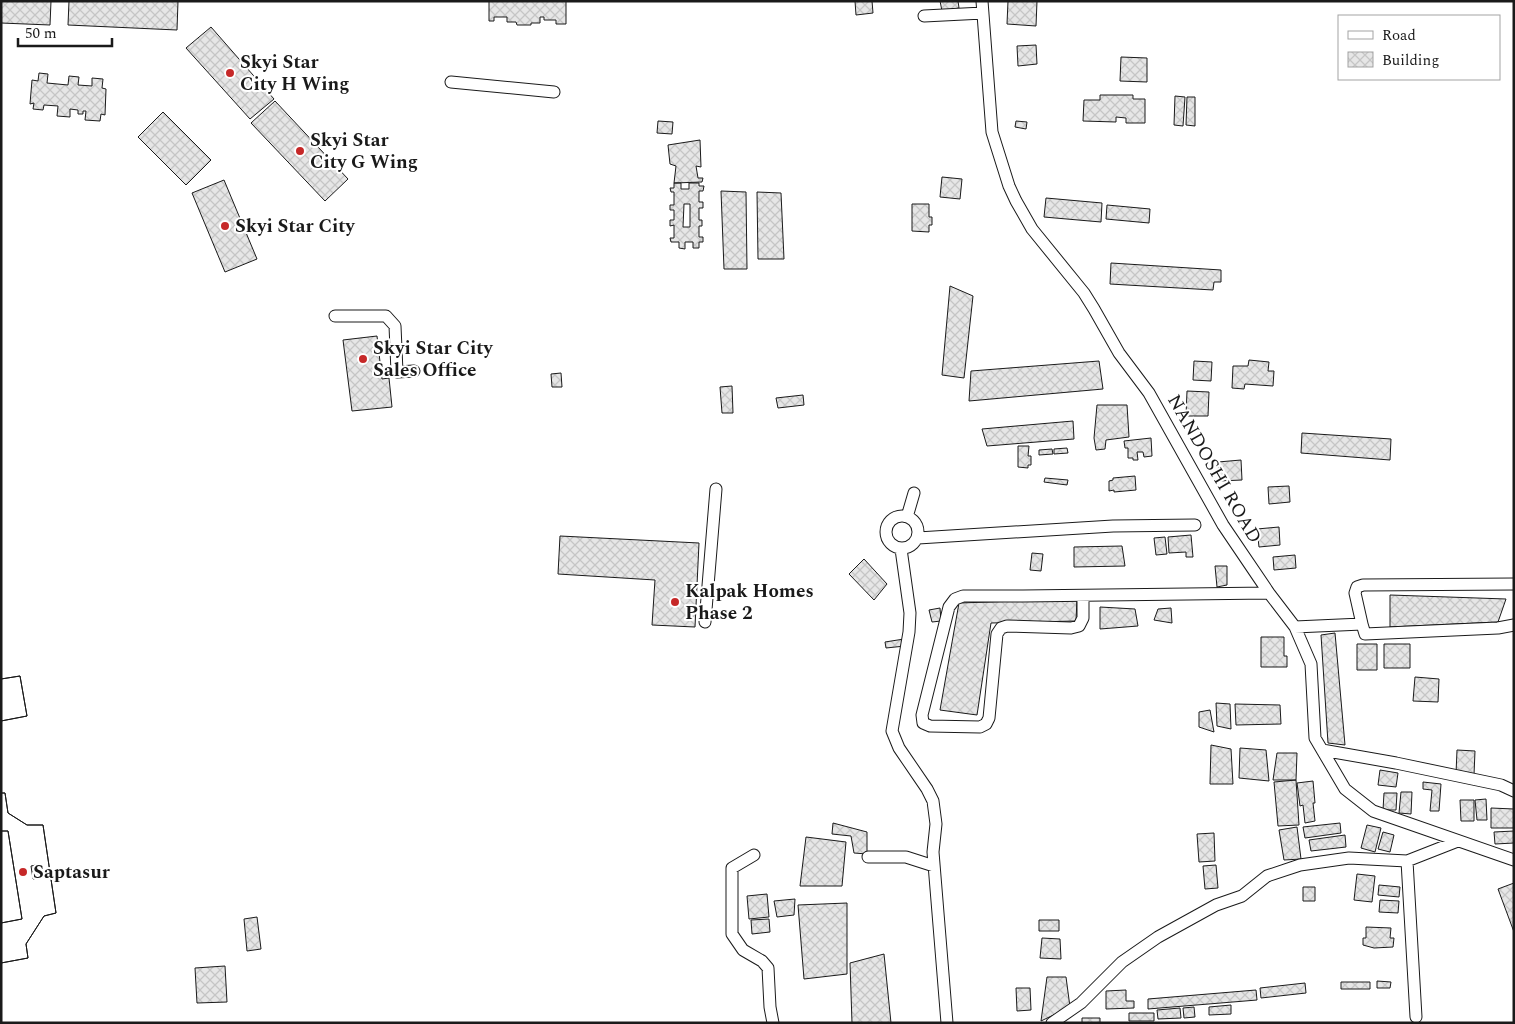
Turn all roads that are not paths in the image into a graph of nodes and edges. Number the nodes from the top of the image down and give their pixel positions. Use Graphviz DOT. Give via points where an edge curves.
graph roads {
  1 [pos="982,7"];
  2 [pos="924,16"];
  3 [pos="451,82"];
  4 [pos="554,92"];
  5 [pos="335,316"];
  6 [pos="414,371"];
  7 [pos="716,489"];
  8 [pos="914,493"];
  9 [pos="906,516"];
  10 [pos="1195,525"];
  11 [pos="918,538"];
  12 [pos="901,549"];
  13 [pos="1514,584"];
  14 [pos="1269,592"];
  15 [pos="1083,596"];
  16 [pos="705,622"];
  17 [pos="1362,624"];
  18 [pos="1514,625"];
  19 [pos="1295,627"];
  20 [pos="1322,750"];
  21 [pos="1514,791"];
  22 [pos="1458,840"];
  23 [pos="754,855"];
  24 [pos="868,858"];
  25 [pos="1514,860"];
  26 [pos="1408,861"];
  27 [pos="934,866"];
  28 [pos="1416,1017"];
  29 [pos="773,1023"];
  30 [pos="947,1023"];
  31 [pos="1052,1023"];
  1 -- 2 [label="street"];
  1 -- 14 [label="street, NANDOSHI ROAD" via="992,132 1016,202 1032,228 1084,293 1119,354 1149,393 1223,525"];
  3 -- 4 [label="street"];
  5 -- 6 [label="street" via="386,316 395,326 397,372"];
  7 -- 16 [label="street"];
  8 -- 9 [label="street"];
  9 -- 11 [label="street" via="918,527"];
  9 -- 12 [label="street" via="892,520 886,529 887,540"];
  10 -- 11 [label="street" via="1113,526"];
  11 -- 12 [label="street" via="911,546"];
  12 -- 27 [label="street" via="910,618 892,731 899,748 933,801 936,824"];
  13 -- 17 [label="street" via="1363,585 1357,587 1355,593"];
  14 -- 15 [label="street"];
  14 -- 19 [label="street, NANDOSHI ROAD"];
  15 -- 15 [label="street" via="963,596 955,599 950,607 922,715 923,723 930,726 980,727 986,724 997,634 1001,628 1079,626 1083,618"];
  17 -- 18 [label="street" via="1366,634"];
  17 -- 19 [label="street"];
  19 -- 20 [label="street, NANDOSHI ROAD" via="1311,664 1315,738"];
  20 -- 21 [label="street" via="1501,785"];
  20 -- 22 [label="street, NANDOSHI ROAD" via="1345,789 1372,811"];
  22 -- 25 [label="street, NANDOSHI ROAD"];
  22 -- 26 [label="street"];
  23 -- 29 [label="street" via="732,868 732,934 743,950 768,968"];
  24 -- 27 [label="street" via="906,857"];
  26 -- 28 [label="street"];
  26 -- 31 [label="street" via="1349,858 1300,865 1268,876 1242,896 1216,905 1158,937 1122,962 1081,1003"];
  27 -- 30 [label="street"];
}
